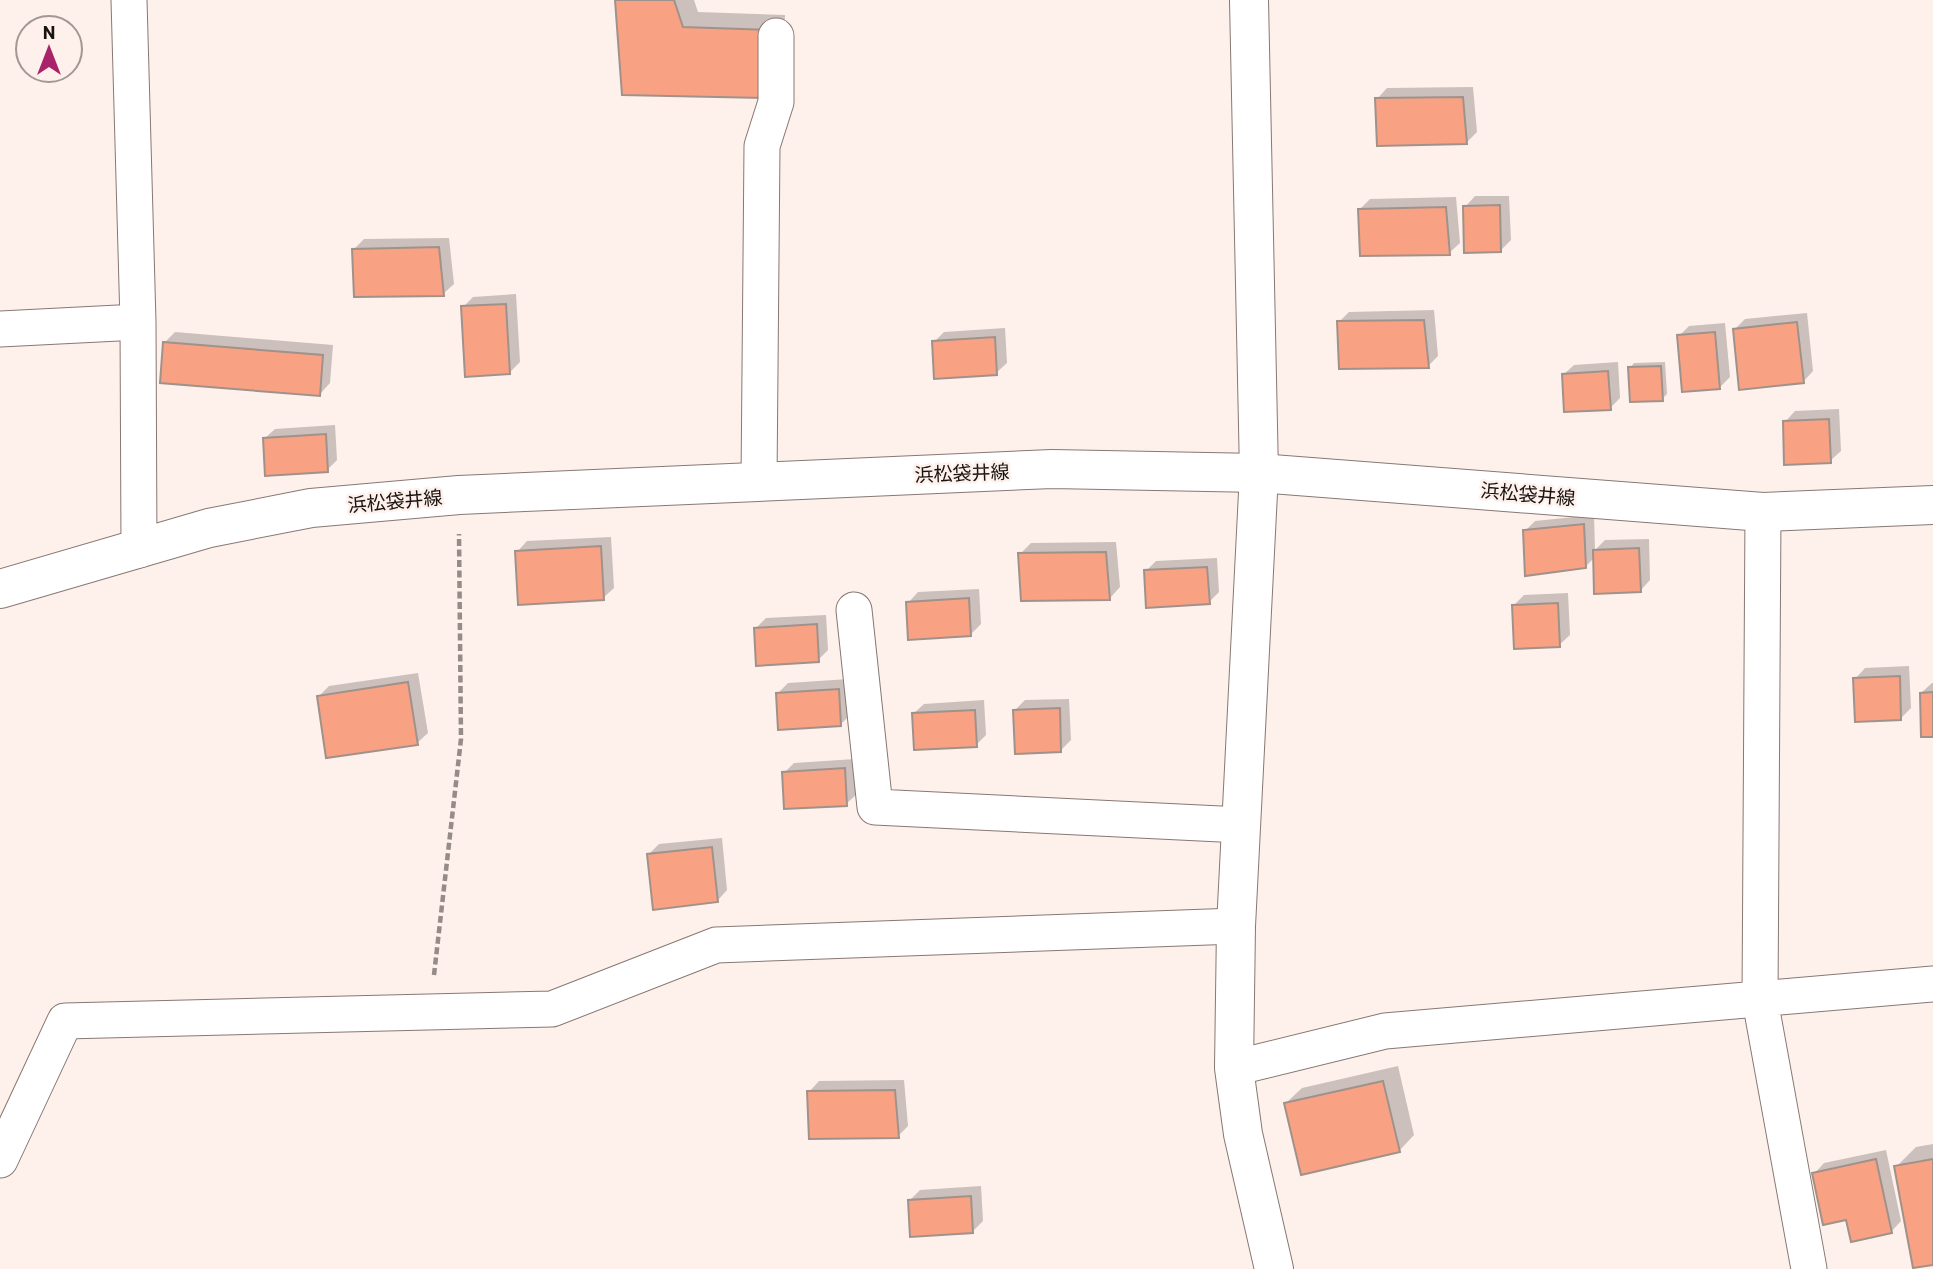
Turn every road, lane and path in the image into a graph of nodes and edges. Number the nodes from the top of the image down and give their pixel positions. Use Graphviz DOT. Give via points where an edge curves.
graph roads {
  1 [pos="129,0"];
  2 [pos="1249,0"];
  3 [pos="776,36"];
  4 [pos="138,322"];
  5 [pos="0,329"];
  6 [pos="1259,473"];
  7 [pos="759,482"];
  8 [pos="459,495"];
  9 [pos="1933,505"];
  10 [pos="1763,512"];
  11 [pos="139,550"];
  12 [pos="0,589"];
  13 [pos="854,610"];
  14 [pos="1241,825"];
  15 [pos="1236,926"];
  16 [pos="1933,984"];
  17 [pos="1760,1000"];
  18 [pos="429,1013"];
  19 [pos="1234,1068"];
  20 [pos="0,1160"];
  21 [pos="1274,1269"];
  22 [pos="1809,1269"];
  1 -- 4 [label="street"];
  2 -- 6 [label="main road"];
  3 -- 7 [label="street" via="776,102 762,146"];
  4 -- 5 [label="street"];
  4 -- 11 [label="street"];
  6 -- 7 [label="main road, 浜松袋井線" via="1052,469"];
  6 -- 10 [label="main road, 浜松袋井線"];
  6 -- 14 [label="main road"];
  7 -- 8 [label="main road, 浜松袋井線"];
  8 -- 11 [label="main road, 浜松袋井線" via="311,508 209,528"];
  8 -- 18 [label="path" via="461,739"];
  9 -- 10 [label="main road, 浜松袋井線"];
  10 -- 17 [label="street"];
  11 -- 12 [label="main road, 浜松袋井線"];
  13 -- 14 [label="street" via="875,807"];
  14 -- 15 [label="main road"];
  15 -- 18 [label="street" via="716,945 552,1009"];
  15 -- 19 [label="main road"];
  16 -- 17 [label="street"];
  17 -- 19 [label="street" via="1385,1031"];
  17 -- 22 [label="street"];
  18 -- 20 [label="street" via="65,1021"];
  19 -- 21 [label="main road" via="1243,1134"];
}
